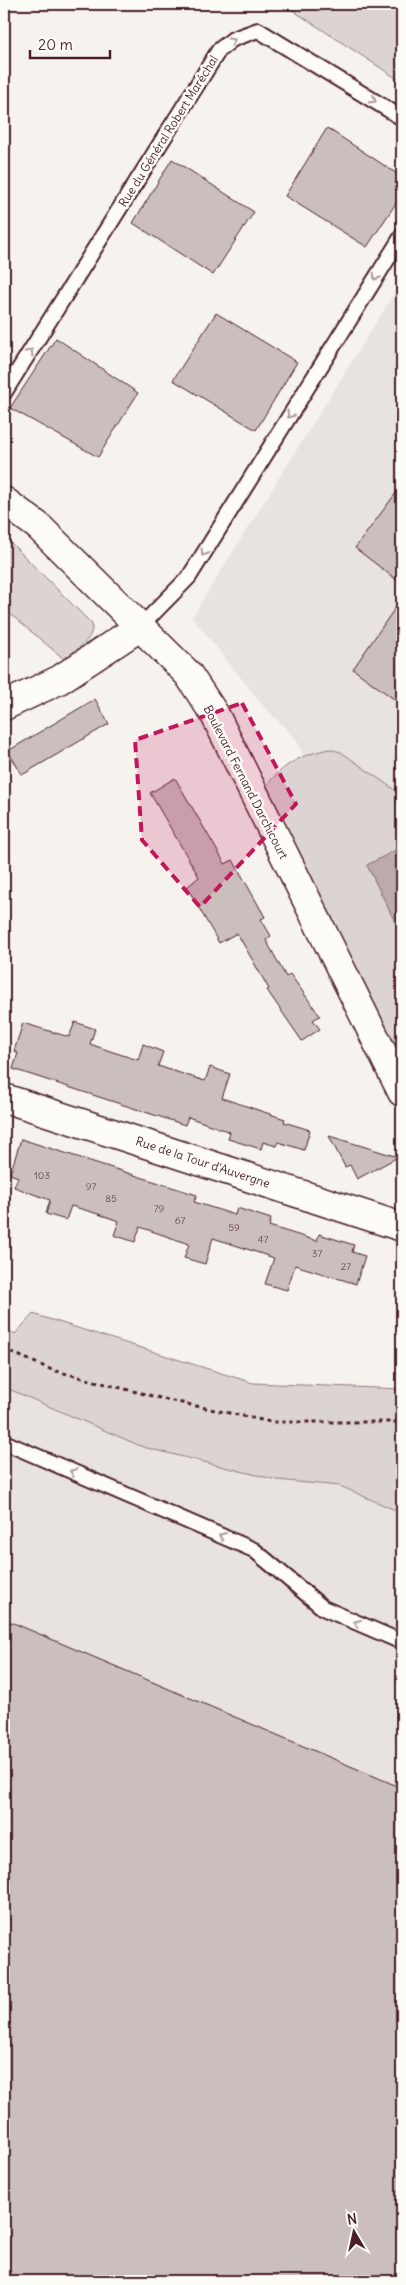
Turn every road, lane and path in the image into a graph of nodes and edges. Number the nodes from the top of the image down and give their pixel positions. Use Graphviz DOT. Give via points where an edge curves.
graph roads {
  1 [pos="402,118"];
  2 [pos="402,236"];
  3 [pos="4,393"];
  4 [pos="4,482"];
  5 [pos="4,501"];
  6 [pos="38,526"];
  7 [pos="141,626"];
  8 [pos="4,706"];
  9 [pos="400,1083"];
  10 [pos="4,1098"];
  11 [pos="402,1226"];
  12 [pos="4,1349"];
  13 [pos="402,1422"];
  14 [pos="4,1442"];
  15 [pos="402,1642"];
  3 -- 1 [label="lane, Rue du Général Robert Maréchal, one-way" via="219,50 233,39 258,30"];
  2 -- 7 [label="lane, one-way" via="189,577"];
  4 -- 6 [label="main road, Boulevard Fernand Darchicourt"];
  5 -- 6 [label="main road, Boulevard Fernand Darchicourt"];
  6 -- 7 [label="main road, Boulevard Fernand Darchicourt"];
  7 -- 8 [label="main road" via="59,680"];
  7 -- 9 [label="main road, Boulevard Fernand Darchicourt" via="188,674 214,715"];
  10 -- 11 [label="main road, Rue de la Tour d'Auvergne"];
  12 -- 13 [label="path" via="52,1370 270,1422"];
  15 -- 14 [label="lane, one-way" via="323,1608 254,1550"];
}
